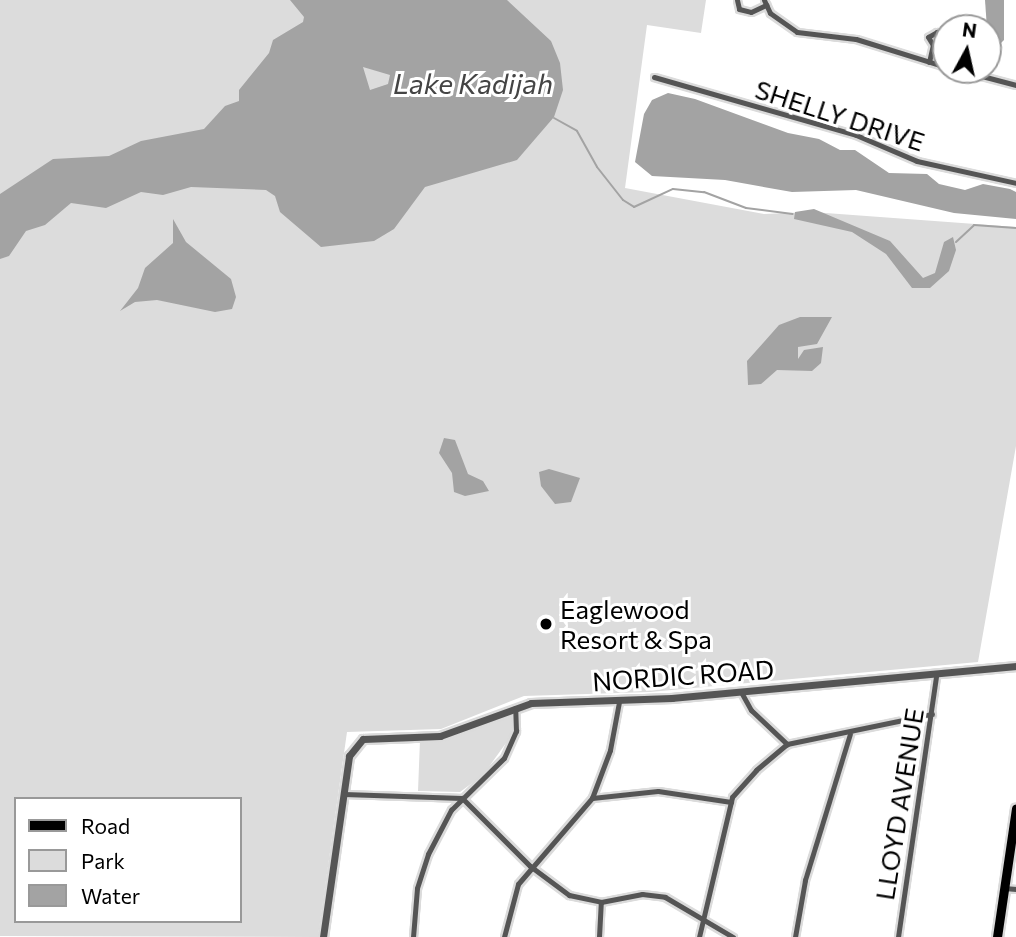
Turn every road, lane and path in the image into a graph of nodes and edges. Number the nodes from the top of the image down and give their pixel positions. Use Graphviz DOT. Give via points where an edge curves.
graph roads {
  1 [pos="737,0"];
  2 [pos="765,3"];
  3 [pos="932,49"];
  4 [pos="929,62"];
  5 [pos="932,63"];
  6 [pos="654,77"];
  7 [pos="1016,183"];
  8 [pos="1016,666"];
  9 [pos="936,676"];
  10 [pos="741,692"];
  11 [pos="619,702"];
  12 [pos="515,708"];
  13 [pos="932,714"];
  14 [pos="850,734"];
  15 [pos="787,744"];
  16 [pos="344,794"];
  17 [pos="462,798"];
  18 [pos="592,798"];
  19 [pos="731,802"];
  20 [pos="1016,808"];
  21 [pos="530,866"];
  22 [pos="1004,888"];
  23 [pos="1016,890"];
  24 [pos="601,902"];
  25 [pos="704,919"];
  26 [pos="323,937"];
  27 [pos="413,937"];
  28 [pos="504,937"];
  29 [pos="599,937"];
  30 [pos="699,937"];
  31 [pos="733,937"];
  32 [pos="795,937"];
  33 [pos="898,937"];
  34 [pos="997,937"];
  1 -- 2 [label="street" via="739,9 751,12"];
  2 -- 4 [label="street" via="773,16 797,32 856,40"];
  3 -- 4 [label="street"];
  4 -- 5 [label="street"];
  6 -- 7 [label="street, SHELLY DRIVE" via="856,135 917,161"];
  8 -- 9 [label="street, NORDIC ROAD"];
  9 -- 10 [label="street, NORDIC ROAD"];
  9 -- 13 [label="street, LLOYD AVENUE"];
  10 -- 11 [label="street, NORDIC ROAD"];
  10 -- 15 [label="street" via="751,710"];
  11 -- 12 [label="street, NORDIC ROAD"];
  11 -- 18 [label="street" via="610,750"];
  12 -- 16 [label="street, NORDIC ROAD" via="440,736 369,737 358,742 349,756"];
  12 -- 17 [label="street" via="517,723 509,749"];
  13 -- 14 [label="street"];
  13 -- 33 [label="street, LLOYD AVENUE"];
  14 -- 15 [label="street"];
  14 -- 32 [label="street" via="805,880"];
  15 -- 19 [label="street" via="747,779"];
  16 -- 17 [label="street"];
  16 -- 26 [label="street"];
  17 -- 21 [label="street"];
  17 -- 27 [label="street" via="428,854 417,888"];
  18 -- 19 [label="street" via="658,791"];
  18 -- 21 [label="street"];
  19 -- 25 [label="street"];
  20 -- 22 [label="main road"];
  21 -- 24 [label="street" via="569,895"];
  21 -- 28 [label="street" via="512,896"];
  22 -- 23 [label="street"];
  22 -- 34 [label="main road"];
  24 -- 25 [label="street" via="652,895 675,901"];
  24 -- 29 [label="street"];
  25 -- 30 [label="street"];
  25 -- 31 [label="street"];
}
